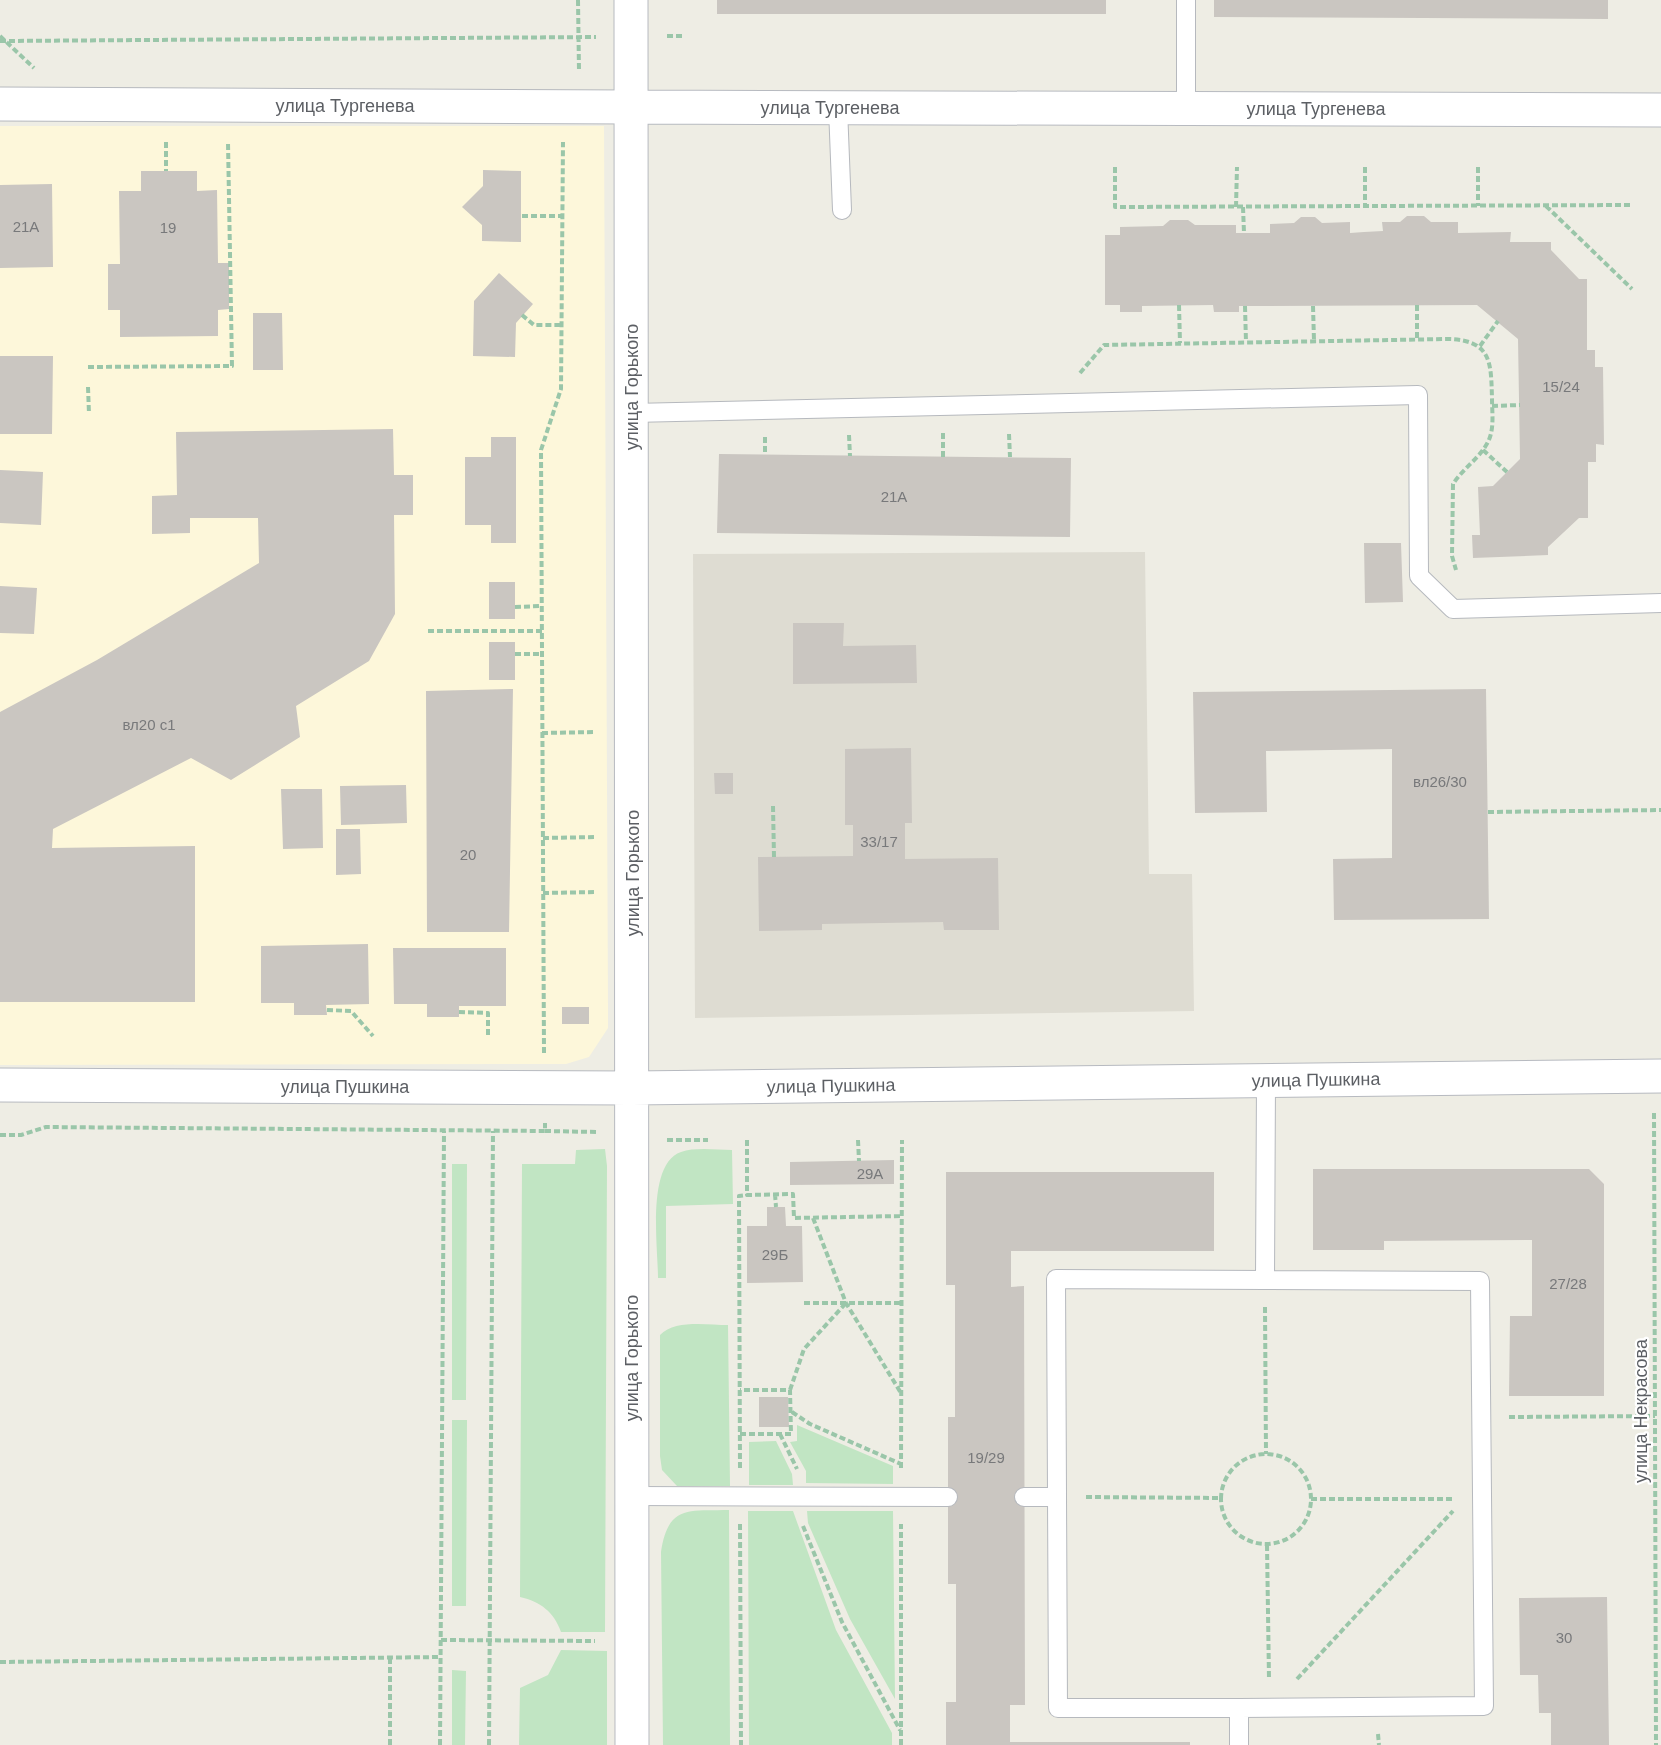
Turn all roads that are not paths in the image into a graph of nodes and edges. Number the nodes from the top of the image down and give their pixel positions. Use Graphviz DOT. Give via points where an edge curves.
graph roads {
  1 [pos="631,0"];
  2 [pos="1186,0"];
  3 [pos="0,104"];
  4 [pos="632,107"];
  5 [pos="838,108"];
  6 [pos="1186,109"];
  7 [pos="1661,110"];
  8 [pos="842,210"];
  9 [pos="632,413"];
  10 [pos="1661,603"];
  11 [pos="1658,1076"];
  12 [pos="1266,1081"];
  13 [pos="0,1085"];
  14 [pos="632,1088"];
  15 [pos="1265,1280"];
  16 [pos="632,1496"];
  17 [pos="948,1497"];
  18 [pos="1024,1497"];
  19 [pos="1057,1497"];
  20 [pos="1239,1708"];
  21 [pos="632,1745"];
  22 [pos="1239,1745"];
  1 -- 4 [label="street, улица Горького"];
  2 -- 6 [label="lane"];
  3 -- 4 [label="street, улица Тургенева"];
  4 -- 5 [label="street, улица Тургенева"];
  4 -- 9 [label="street, улица Горького"];
  5 -- 6 [label="street, улица Тургенева"];
  5 -- 8 [label="lane"];
  6 -- 7 [label="street, улица Тургенева"];
  9 -- 10 [label="lane" via="1418,395 1419,576 1453,609"];
  9 -- 14 [label="street, улица Горького"];
  11 -- 12 [label="street, улица Пушкина"];
  12 -- 14 [label="street, улица Пушкина"];
  12 -- 15 [label="lane"];
  13 -- 14 [label="street, улица Пушкина"];
  14 -- 16 [label="street, улица Горького"];
  15 -- 19 [label="lane" via="1056,1279"];
  15 -- 20 [label="lane" via="1480,1281 1482,1417 1473,1499 1484,1706"];
  16 -- 17 [label="lane"];
  16 -- 21 [label="street, улица Горького"];
  18 -- 19 [label="lane"];
  19 -- 20 [label="lane" via="1058,1708"];
  20 -- 22 [label="lane"];
}
